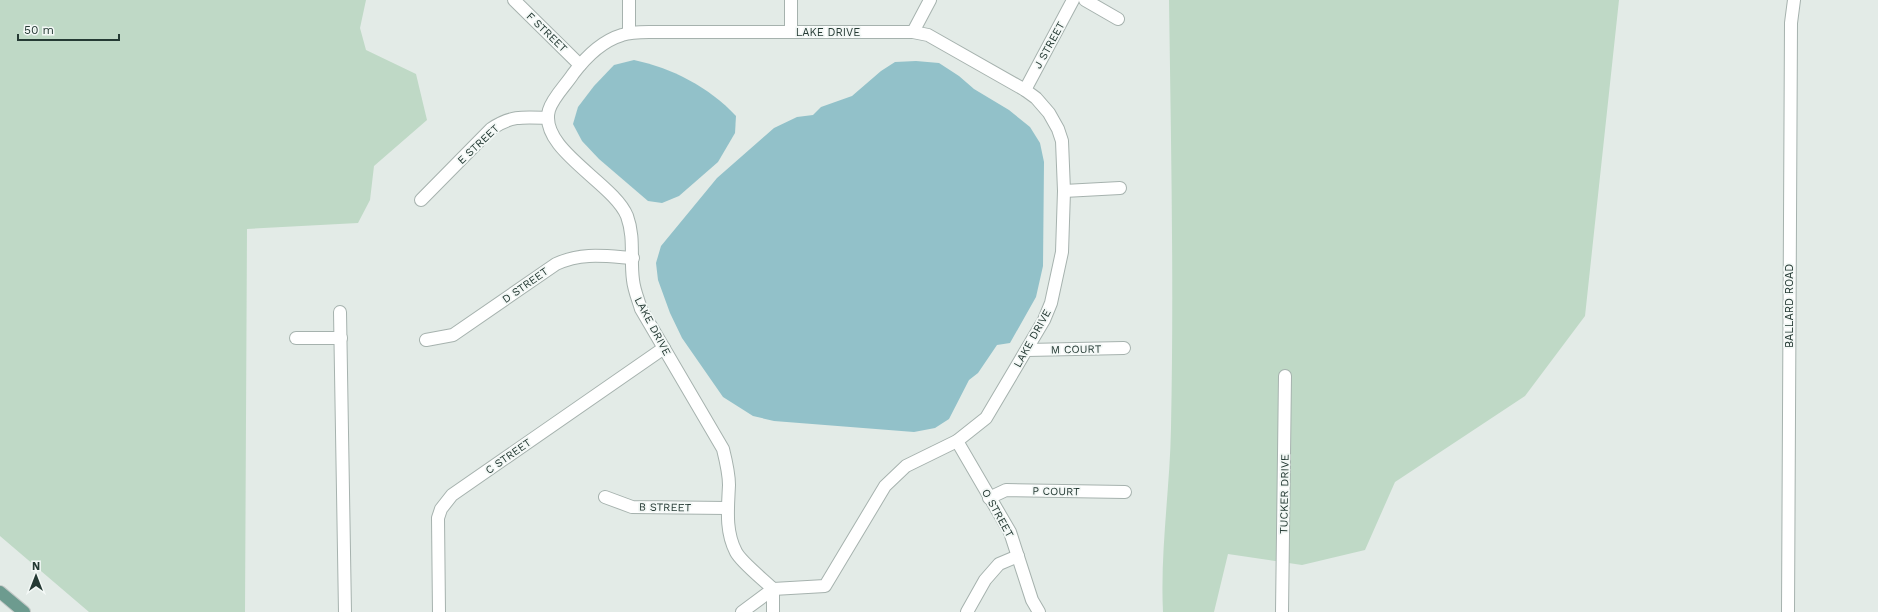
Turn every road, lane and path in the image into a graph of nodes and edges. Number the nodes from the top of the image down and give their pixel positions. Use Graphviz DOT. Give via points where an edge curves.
graph roads {
  1 [pos="514,0"];
  2 [pos="629,0"];
  3 [pos="791,0"];
  4 [pos="930,0"];
  5 [pos="1073,0"];
  6 [pos="1086,0"];
  7 [pos="1794,0"];
  8 [pos="1118,19"];
  9 [pos="791,32"];
  10 [pos="914,32"];
  11 [pos="629,33"];
  12 [pos="580,65"];
  13 [pos="1025,90"];
  14 [pos="548,118"];
  15 [pos="1120,188"];
  16 [pos="1064,191"];
  17 [pos="421,200"];
  18 [pos="633,258"];
  19 [pos="340,312"];
  20 [pos="296,338"];
  21 [pos="341,338"];
  22 [pos="426,340"];
  23 [pos="664,348"];
  24 [pos="1124,348"];
  25 [pos="1027,350"];
  26 [pos="1285,376"];
  27 [pos="957,441"];
  28 [pos="1125,492"];
  29 [pos="605,497"];
  30 [pos="989,498"];
  31 [pos="727,508"];
  32 [pos="1018,556"];
  33 [pos="773,589"];
  34 [pos="0,592"];
  35 [pos="24,612"];
  36 [pos="344,612"];
  37 [pos="439,612"];
  38 [pos="742,612"];
  39 [pos="773,612"];
  40 [pos="967,612"];
  41 [pos="1039,612"];
  42 [pos="1282,612"];
  43 [pos="1788,612"];
  1 -- 12 [label="street, F STREET"];
  2 -- 11 [label="street"];
  3 -- 9 [label="street"];
  4 -- 10 [label="street"];
  5 -- 13 [label="street, J STREET"];
  6 -- 8 [label="street"];
  7 -- 43 [label="street, BALLARD ROAD" via="1791,31"];
  9 -- 10 [label="street, LAKE DRIVE"];
  9 -- 11 [label="street, LAKE DRIVE"];
  10 -- 13 [label="street, LAKE DRIVE" via="928,35"];
  11 -- 12 [label="street, LAKE DRIVE" via="610,40"];
  12 -- 14 [label="street, LAKE DRIVE" via="551,106"];
  13 -- 16 [label="street, LAKE DRIVE" via="1049,113 1058,129 1062,141"];
  14 -- 17 [label="street, E STREET" via="523,117 501,122"];
  14 -- 18 [label="street, LAKE DRIVE" via="552,134 568,154 621,206 627,216 632,235"];
  15 -- 16 [label="street"];
  16 -- 25 [label="street, LAKE DRIVE" via="1062,252 1058,280 1044,320"];
  18 -- 22 [label="street, D STREET" via="585,255 570,257 453,335"];
  18 -- 23 [label="street, LAKE DRIVE" via="636,296"];
  19 -- 21 [label="street"];
  20 -- 21 [label="street"];
  21 -- 36 [label="street"];
  23 -- 31 [label="street, LAKE DRIVE" via="723,449 729,484"];
  23 -- 37 [label="street, C STREET" via="445,502 438,518"];
  24 -- 25 [label="street, M COURT"];
  25 -- 27 [label="street, LAKE DRIVE" via="986,418"];
  26 -- 42 [label="street, TUCKER DRIVE"];
  27 -- 30 [label="street, O STREET"];
  27 -- 33 [label="street, LAKE DRIVE" via="906,466 885,486 825,586"];
  28 -- 30 [label="street, P COURT" via="1006,490"];
  29 -- 31 [label="street, B STREET" via="632,507"];
  30 -- 32 [label="street, O STREET" via="1010,532"];
  31 -- 33 [label="street, LAKE DRIVE" via="730,535 736,553"];
  32 -- 40 [label="street" via="1000,564 985,580"];
  32 -- 41 [label="street, O STREET" via="1032,600"];
  33 -- 38 [label="street"];
  33 -- 39 [label="street"];
  34 -- 35 [label="main road"];
}
